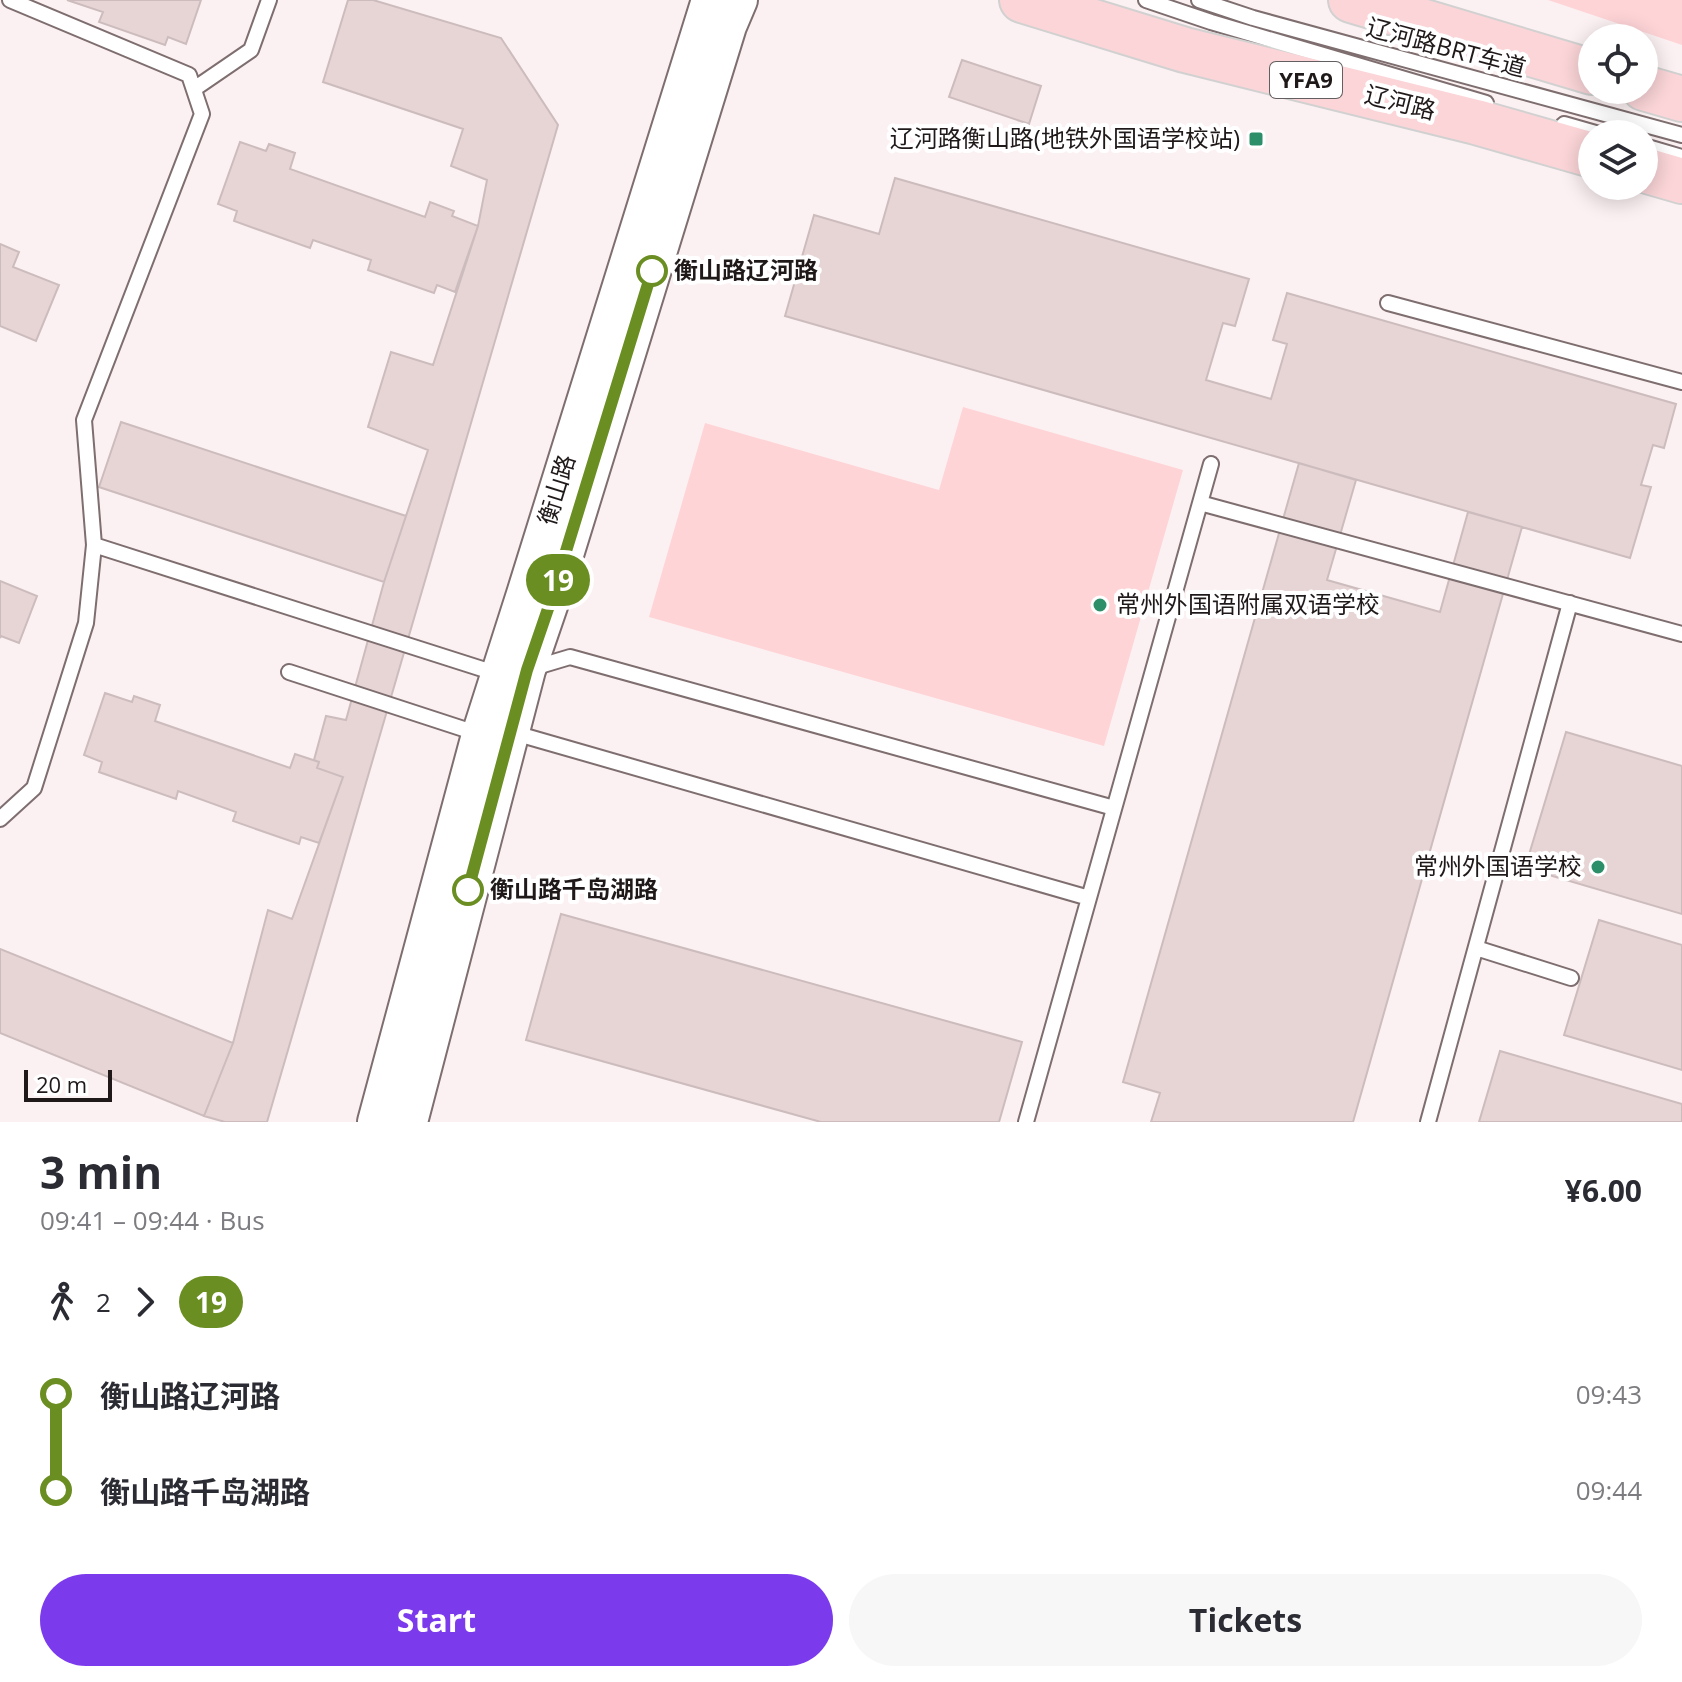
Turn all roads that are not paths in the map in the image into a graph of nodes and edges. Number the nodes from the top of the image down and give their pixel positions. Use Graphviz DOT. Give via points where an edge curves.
graph roads {
  1 [pos="10,0"];
  2 [pos="269,0"];
  3 [pos="710,0"];
  4 [pos="739,0"];
  5 [pos="1022,0"];
  6 [pos="1146,0"];
  7 [pos="1199,0"];
  8 [pos="1351,0"];
  9 [pos="1578,68"];
  10 [pos="194,89"];
  11 [pos="1658,92"];
  12 [pos="1682,99"];
  13 [pos="1501,107"];
  14 [pos="1543,119"];
  15 [pos="1578,128"];
  16 [pos="1682,135"];
  17 [pos="1658,150"];
  18 [pos="1578,151"];
  19 [pos="1682,157"];
  20 [pos="1658,174"];
  21 [pos="1682,181"];
  22 [pos="1388,303"];
  23 [pos="1682,382"];
  24 [pos="1211,464"];
  25 [pos="1200,503"];
  26 [pos="94,545"];
  27 [pos="1570,603"];
  28 [pos="1682,634"];
  29 [pos="289,672"];
  30 [pos="512,672"];
  31 [pos="495,733"];
  32 [pos="1114,808"];
  33 [pos="0,819"];
  34 [pos="1089,898"];
  35 [pos="1476,948"];
  36 [pos="1571,978"];
  37 [pos="376,1122"];
  38 [pos="409,1122"];
  39 [pos="1026,1122"];
  40 [pos="1428,1122"];
  1 -- 10 [label="lane" via="189,75"];
  2 -- 10 [label="lane" via="251,50"];
  3 -- 30 [label="street, 衡山路" via="526,591"];
  4 -- 30 [label="street, 衡山路" via="551,600"];
  5 -- 18 [label="main road, 辽河路 / YFA9" via="1185,50"];
  6 -- 13 [label="lane, 辽河路BRT车道"];
  7 -- 16 [label="lane, 辽河路BRT车道"];
  8 -- 9 [label="main road"];
  10 -- 26 [label="lane" via="202,114 84,420"];
  11 -- 12 [label="main road"];
  14 -- 15 [label="lane"];
  17 -- 19 [label="lane"];
  20 -- 21 [label="main road"];
  22 -- 23 [label="lane"];
  24 -- 25 [label="lane"];
  25 -- 27 [label="lane"];
  25 -- 32 [label="lane"];
  26 -- 30 [label="lane"];
  26 -- 33 [label="lane" via="86,623 34,788"];
  27 -- 28 [label="lane"];
  27 -- 35 [label="lane"];
  29 -- 31 [label="lane"];
  30 -- 31 [label="street, 衡山路"];
  30 -- 32 [label="lane" via="570,657"];
  31 -- 34 [label="lane"];
  31 -- 37 [label="street, 衡山路"];
  31 -- 38 [label="street, 衡山路"];
  32 -- 34 [label="lane"];
  34 -- 39 [label="lane"];
  35 -- 36 [label="lane"];
  35 -- 40 [label="lane"];
}
